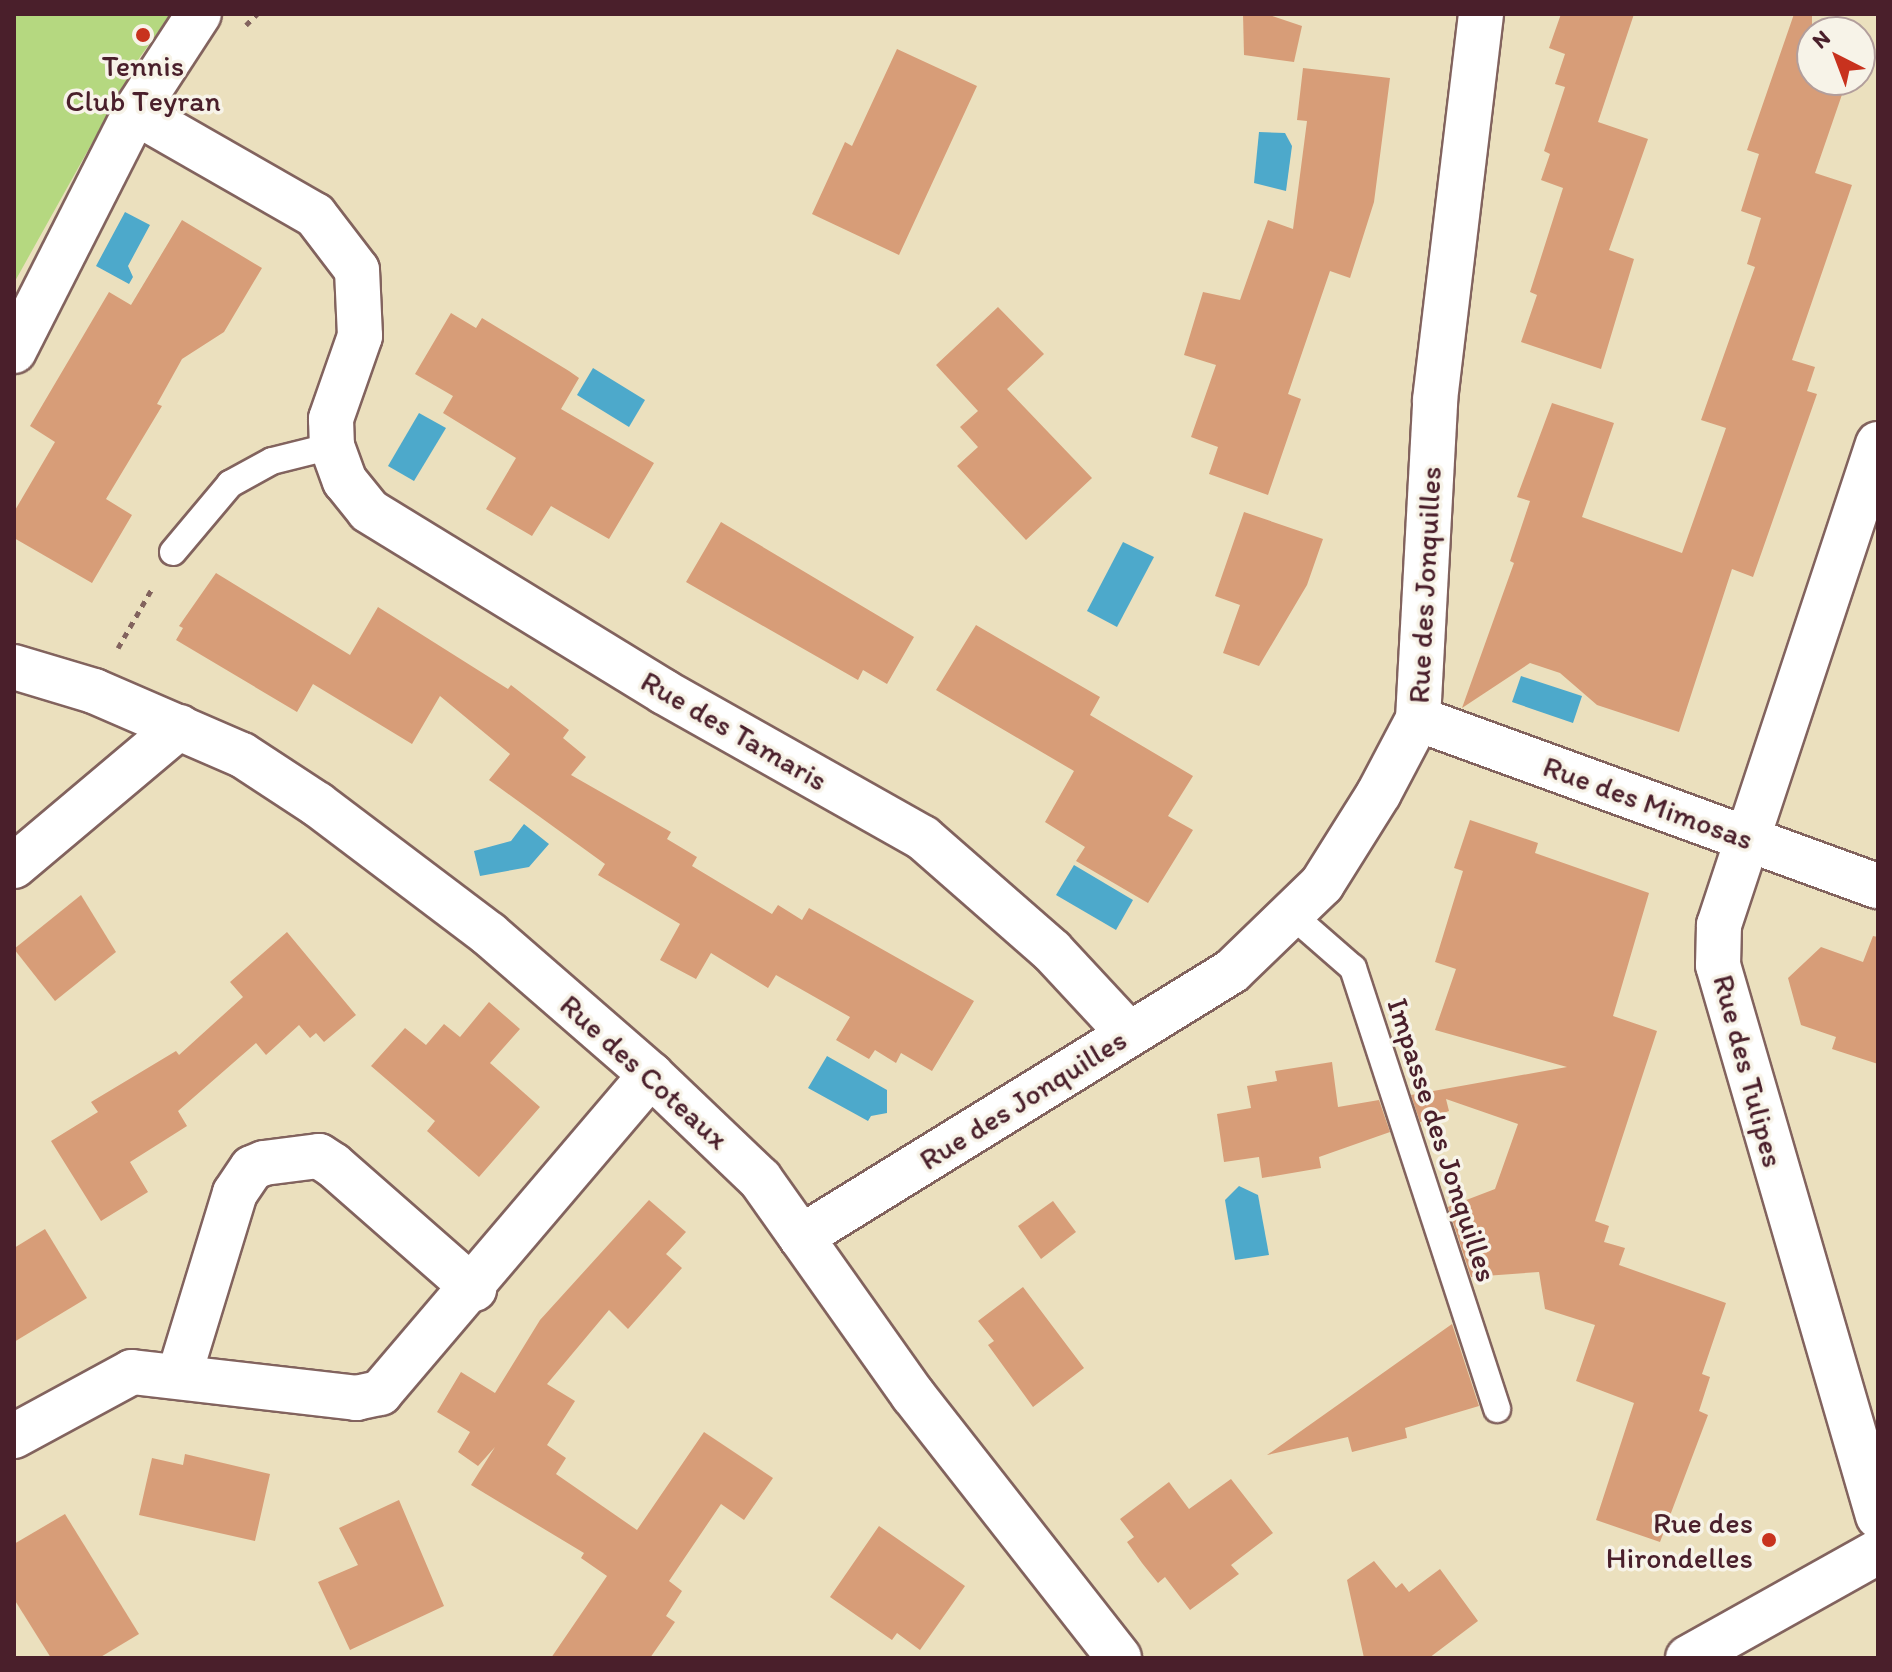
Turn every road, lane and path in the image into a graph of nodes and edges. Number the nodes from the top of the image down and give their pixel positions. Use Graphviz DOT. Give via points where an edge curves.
graph roads {
  1 [pos="199,14"];
  2 [pos="1481,14"];
  3 [pos="135,112"];
  4 [pos="14,351"];
  5 [pos="1878,444"];
  6 [pos="332,446"];
  7 [pos="173,552"];
  8 [pos="14,667"];
  9 [pos="94,691"];
  10 [pos="1418,719"];
  11 [pos="179,727"];
  12 [pos="1747,840"];
  13 [pos="14,866"];
  14 [pos="1878,886"];
  15 [pos="1291,914"];
  16 [pos="1129,1034"];
  17 [pos="651,1075"];
  18 [pos="801,1237"];
  19 [pos="474,1289"];
  20 [pos="179,1376"];
  21 [pos="1497,1409"];
  22 [pos="14,1436"];
  23 [pos="1878,1516"];
  24 [pos="1878,1552"];
  25 [pos="1103,1653"];
  26 [pos="1688,1658"];
  1 -- 3 [label="street"];
  2 -- 10 [label="street, Rue des Jonquilles" via="1435,400"];
  3 -- 4 [label="street"];
  3 -- 6 [label="street, Rue des Tamaris" via="315,215 357,270 360,336 331,419"];
  5 -- 12 [label="street, Rue des Tulipes"];
  6 -- 7 [label="lane" via="272,461 230,484"];
  6 -- 16 [label="street, Rue des Tamaris" via="345,481 393,530 923,838 1052,951"];
  7 -- 9 [label="path"];
  8 -- 9 [label="street, Rue des Coteaux"];
  9 -- 11 [label="street, Rue des Coteaux"];
  10 -- 12 [label="street, Rue des Mimosas"];
  10 -- 15 [label="street, Rue des Jonquilles" via="1330,871"];
  11 -- 13 [label="street"];
  11 -- 17 [label="street, Rue des Coteaux" via="242,755 317,804 489,934"];
  12 -- 14 [label="street, Rue des Mimosas"];
  12 -- 23 [label="street, Rue des Tulipes" via="1719,925 1720,977"];
  15 -- 16 [label="street, Rue des Jonquilles" via="1232,971"];
  15 -- 21 [label="lane, Impasse des Jonquilles" via="1353,968"];
  16 -- 18 [label="street, Rue des Jonquilles"];
  17 -- 18 [label="street, Rue des Coteaux" via="760,1179"];
  17 -- 19 [label="street"];
  18 -- 25 [label="street, Rue des Coteaux"];
  19 -- 20 [label="street" via="380,1393 356,1398"];
  19 -- 20 [label="street" via="319,1156 264,1163 252,1168 235,1193"];
  20 -- 22 [label="street" via="132,1372"];
  24 -- 26 [label="street"];
}
